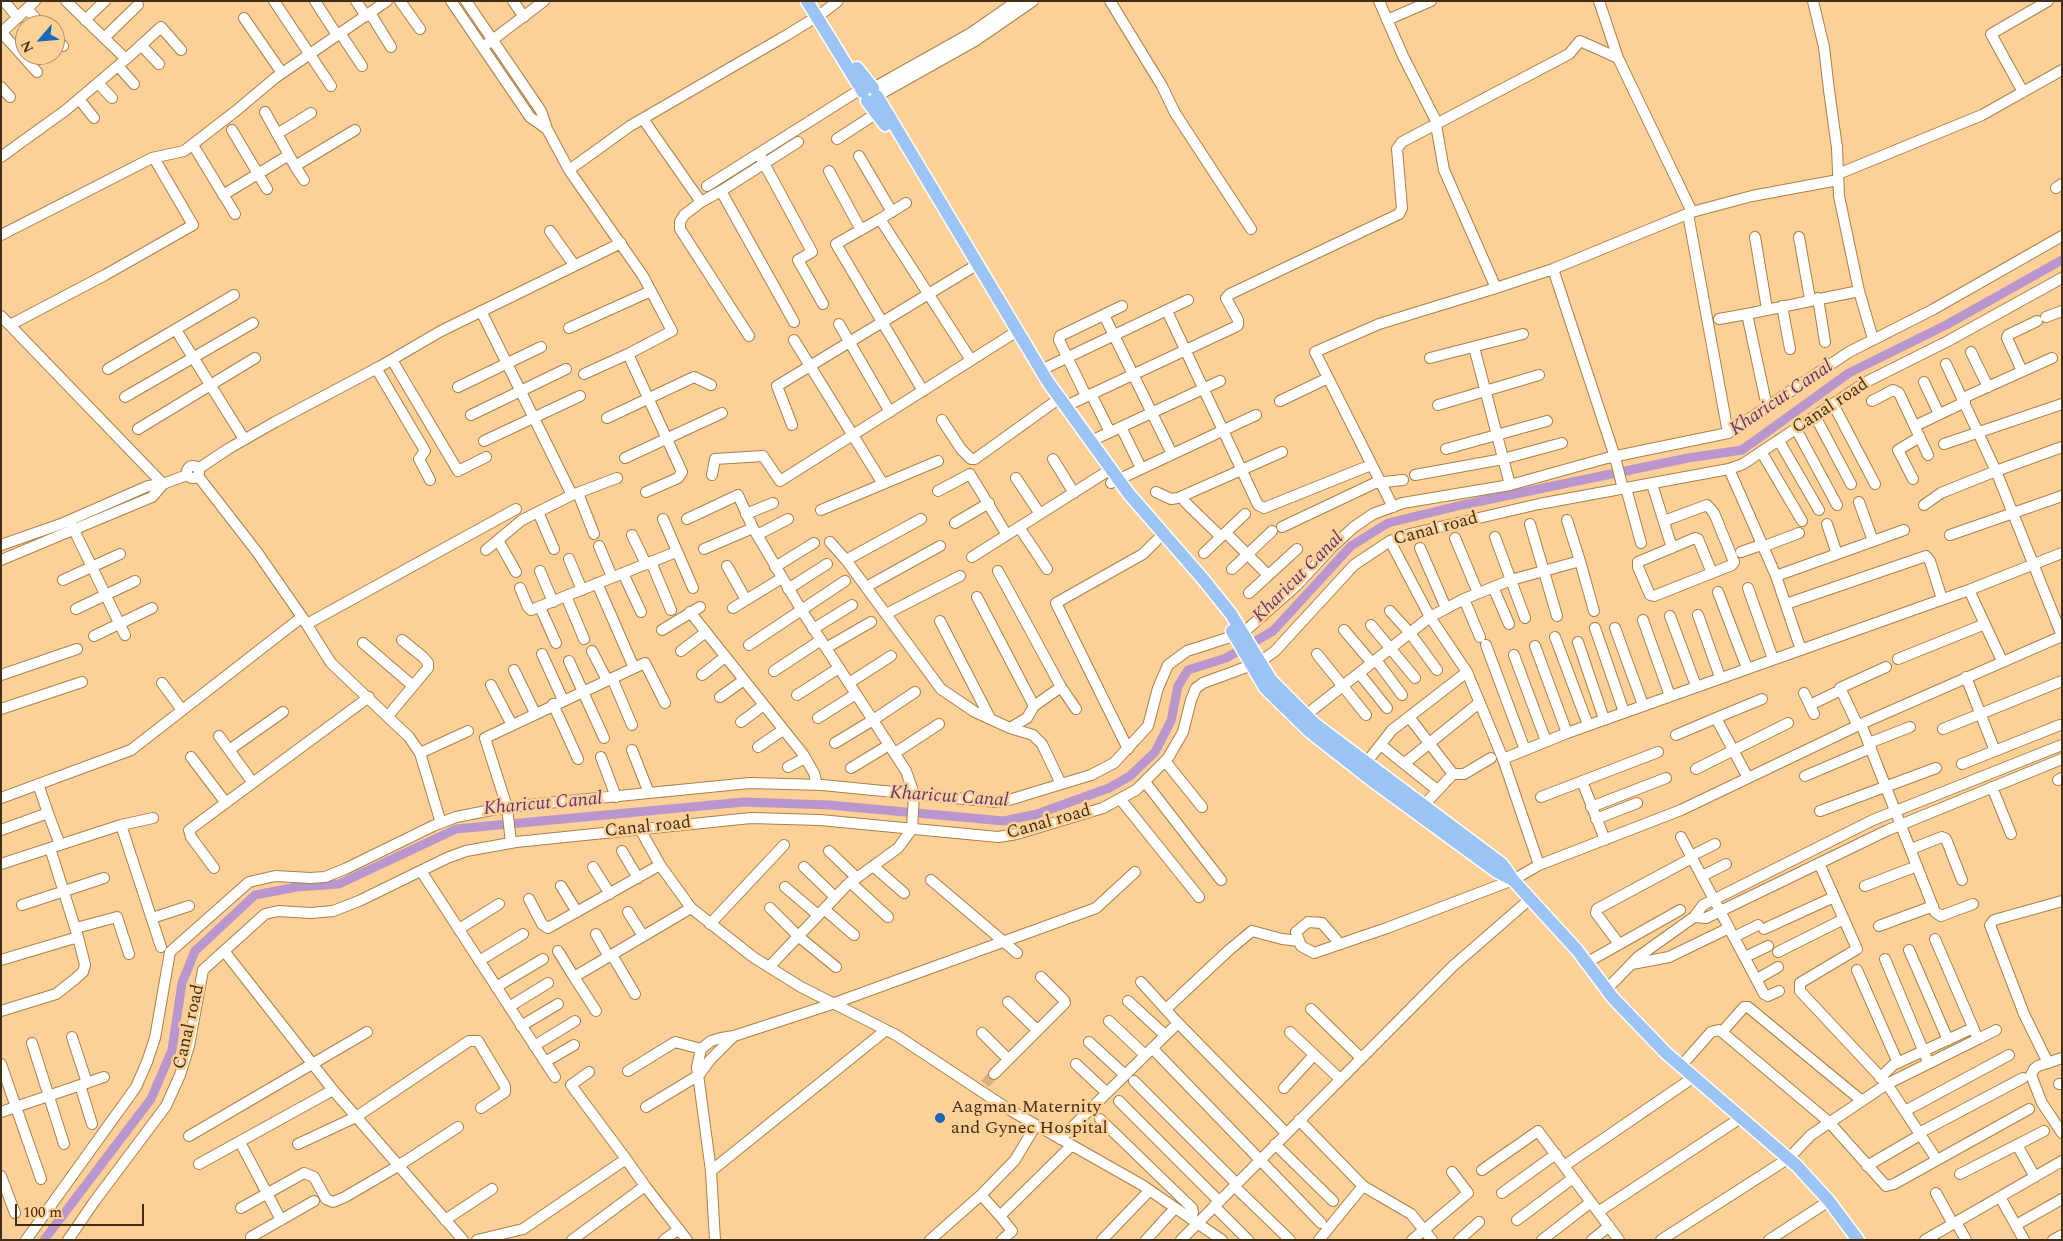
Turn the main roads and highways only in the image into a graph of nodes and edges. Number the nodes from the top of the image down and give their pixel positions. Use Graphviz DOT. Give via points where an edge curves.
graph roads {
  1 [pos="807,1"];
  2 [pos="813,1"];
  3 [pos="819,16"];
  4 [pos="868,93"];
  5 [pos="975,266"];
  6 [pos="1059,404"];
  7 [pos="1111,476"];
  8 [pos="1240,634"];
  9 [pos="1255,661"];
  10 [pos="1513,880"];
  11 [pos="1858,1240"];
  1 -- 3 [label="main road"];
  2 -- 3 [label="main road"];
  3 -- 4 [label="main road" via="862,76"];
  4 -- 5 [label="main road"];
  4 -- 5 [label="main road" via="877,113"];
  5 -- 6 [label="main road"];
  5 -- 6 [label="main road" via="1012,334"];
  6 -- 7 [label="main road"];
  6 -- 7 [label="main road" via="1091,441"];
  7 -- 8 [label="main road" via="1157,540"];
  7 -- 8 [label="main road" via="1198,559"];
  8 -- 9 [label="main road"];
  9 -- 10 [label="main road" via="1315,724 1502,864"];
  9 -- 10 [label="main road" via="1266,688 1309,731 1382,788"];
  10 -- 11 [label="main road" via="1613,998 1681,1066 1789,1158 1829,1200"];
}
